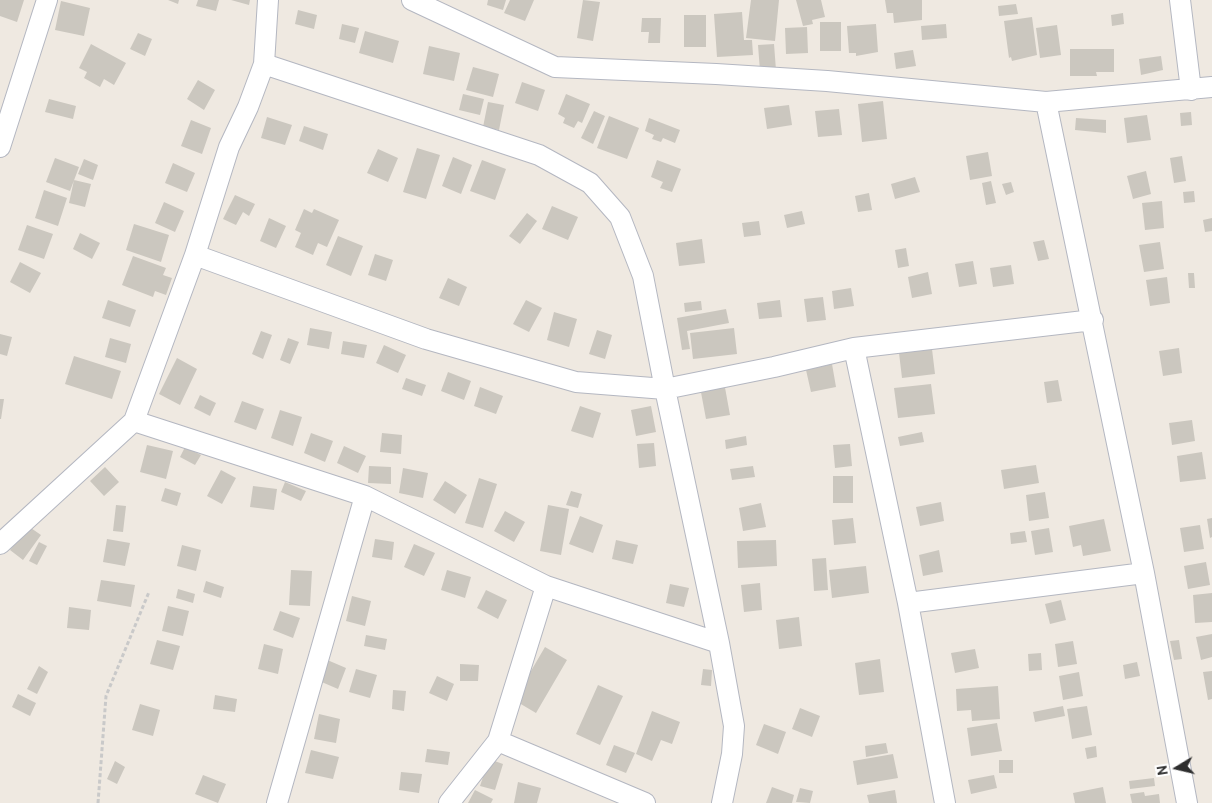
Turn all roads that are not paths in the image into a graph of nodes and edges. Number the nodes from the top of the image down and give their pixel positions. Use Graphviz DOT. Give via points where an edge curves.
graph roads {
  1 [pos="47,0"];
  2 [pos="268,0"];
  3 [pos="412,0"];
  4 [pos="1180,0"];
  5 [pos="264,64"];
  6 [pos="1212,87"];
  7 [pos="1191,90"];
  8 [pos="1046,102"];
  9 [pos="0,148"];
  10 [pos="195,255"];
  11 [pos="1093,320"];
  12 [pos="854,348"];
  13 [pos="665,389"];
  14 [pos="134,421"];
  15 [pos="365,496"];
  16 [pos="0,544"];
  17 [pos="1144,573"];
  18 [pos="546,586"];
  19 [pos="908,603"];
  20 [pos="719,643"];
  21 [pos="498,741"];
  22 [pos="277,803"];
  23 [pos="449,803"];
  24 [pos="645,803"];
  25 [pos="722,803"];
  26 [pos="945,803"];
  27 [pos="1187,803"];
  1 -- 9 [label="street"];
  2 -- 5 [label="street"];
  3 -- 8 [label="street" via="555,68 827,81"];
  4 -- 7 [label="street"];
  5 -- 10 [label="street" via="229,147"];
  5 -- 13 [label="street" via="538,154 590,183 620,217 643,276"];
  6 -- 7 [label="street"];
  7 -- 8 [label="street"];
  8 -- 11 [label="street"];
  10 -- 13 [label="street" via="426,338 516,366 576,382"];
  10 -- 14 [label="street"];
  11 -- 12 [label="street"];
  11 -- 17 [label="street"];
  12 -- 13 [label="street"];
  12 -- 19 [label="street"];
  13 -- 20 [label="street"];
  14 -- 15 [label="street"];
  14 -- 16 [label="street"];
  15 -- 18 [label="street"];
  15 -- 22 [label="street"];
  17 -- 19 [label="street"];
  17 -- 27 [label="street"];
  18 -- 20 [label="street"];
  18 -- 21 [label="street"];
  19 -- 26 [label="street"];
  20 -- 25 [label="street" via="734,726"];
  21 -- 23 [label="street"];
  21 -- 24 [label="street"];
}
